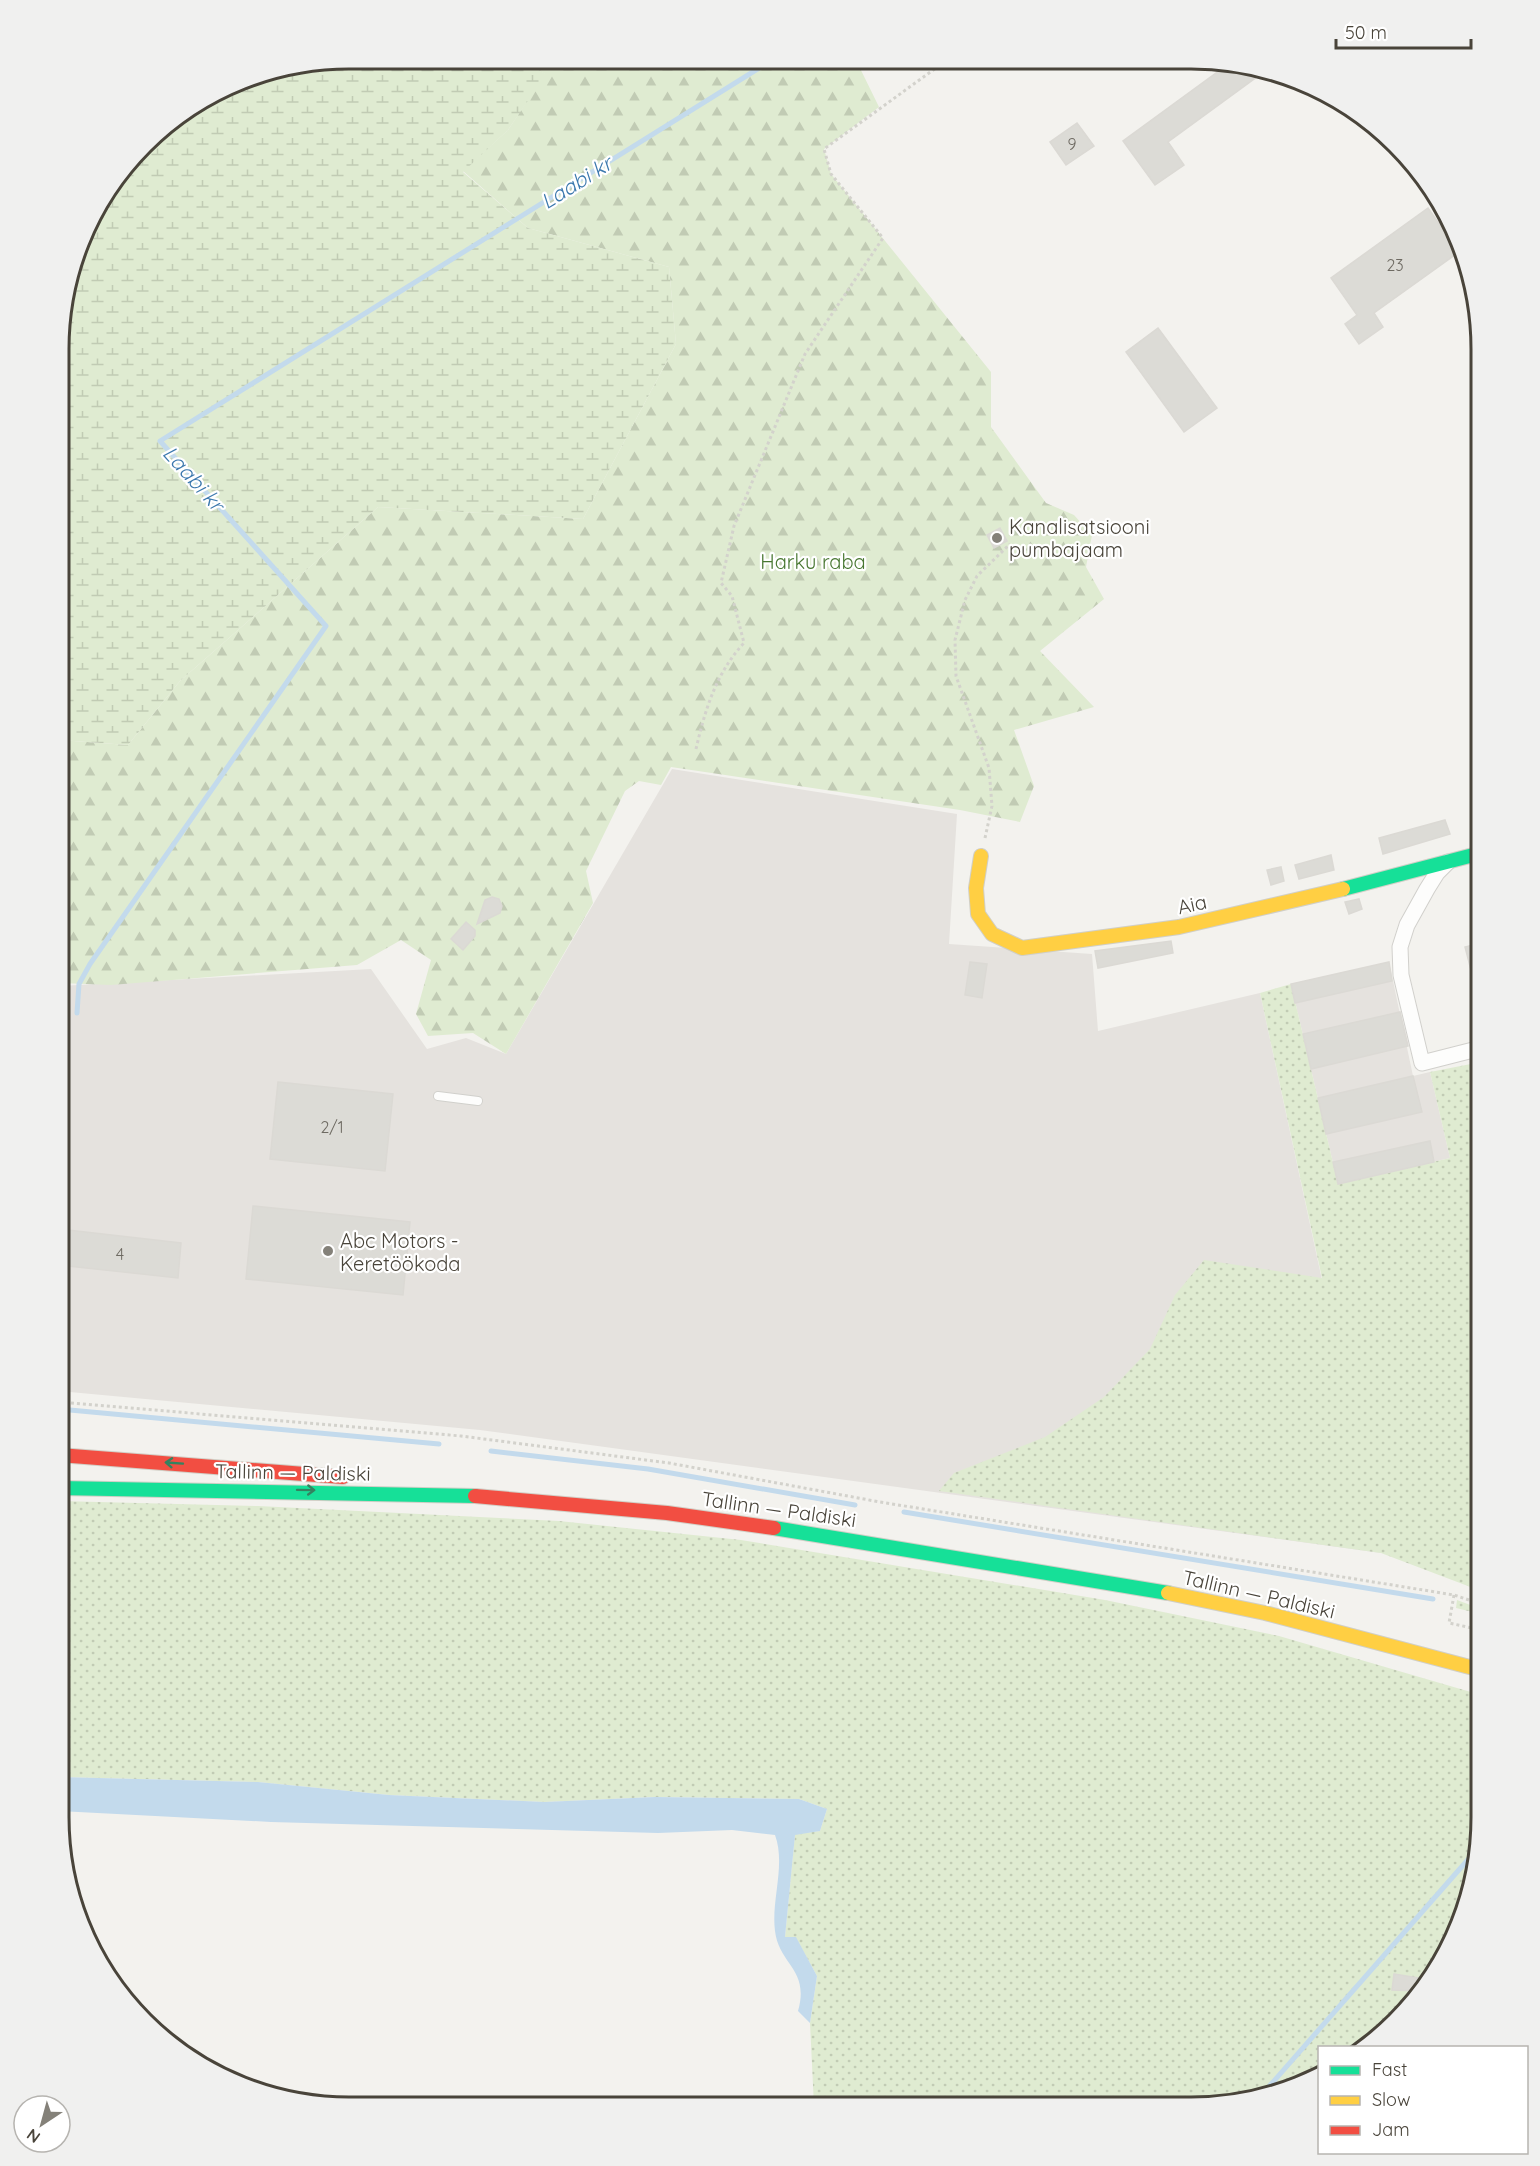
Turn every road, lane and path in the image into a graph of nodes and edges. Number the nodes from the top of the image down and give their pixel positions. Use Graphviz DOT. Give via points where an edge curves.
graph roads {
  1 [pos="935,69"];
  2 [pos="1010,544"];
  3 [pos="696,749"];
  4 [pos="1471,855"];
  5 [pos="981,856"];
  6 [pos="1449,861"];
  7 [pos="1471,1051"];
  8 [pos="438,1096"];
  9 [pos="478,1101"];
  10 [pos="69,1402"];
  11 [pos="69,1456"];
  12 [pos="69,1488"];
  13 [pos="461,1495"];
  14 [pos="1454,1594"];
  15 [pos="1471,1600"];
  16 [pos="1471,1628"];
  17 [pos="1471,1668"];
  1 -- 3 [label="path" via="824,149 831,174 883,238 805,354 734,526 721,583 732,596 744,643 727,664 711,695"];
  2 -- 5 [label="path" via="976,576 955,640 956,676 989,768 992,806"];
  4 -- 6 [label="main road, Aia"];
  5 -- 6 [label="main road, Aia" via="976,902 979,920 999,941 1022,948 1179,927"];
  6 -- 7 [label="street" via="1437,873 1407,925 1400,947 1401,975 1422,1063"];
  8 -- 9 [label="lane"];
  10 -- 14 [label="path" via="461,1436 669,1463 880,1502"];
  13 -- 11 [label="main road, one-way" via="358,1479"];
  12 -- 13 [label="main road, Tallinn — Paldiski, one-way"];
  13 -- 17 [label="main road, Tallinn — Paldiski" via="667,1513 1146,1589 1265,1613"];
  14 -- 15 [label="path"];
  14 -- 16 [label="path" via="1449,1623"];
}
